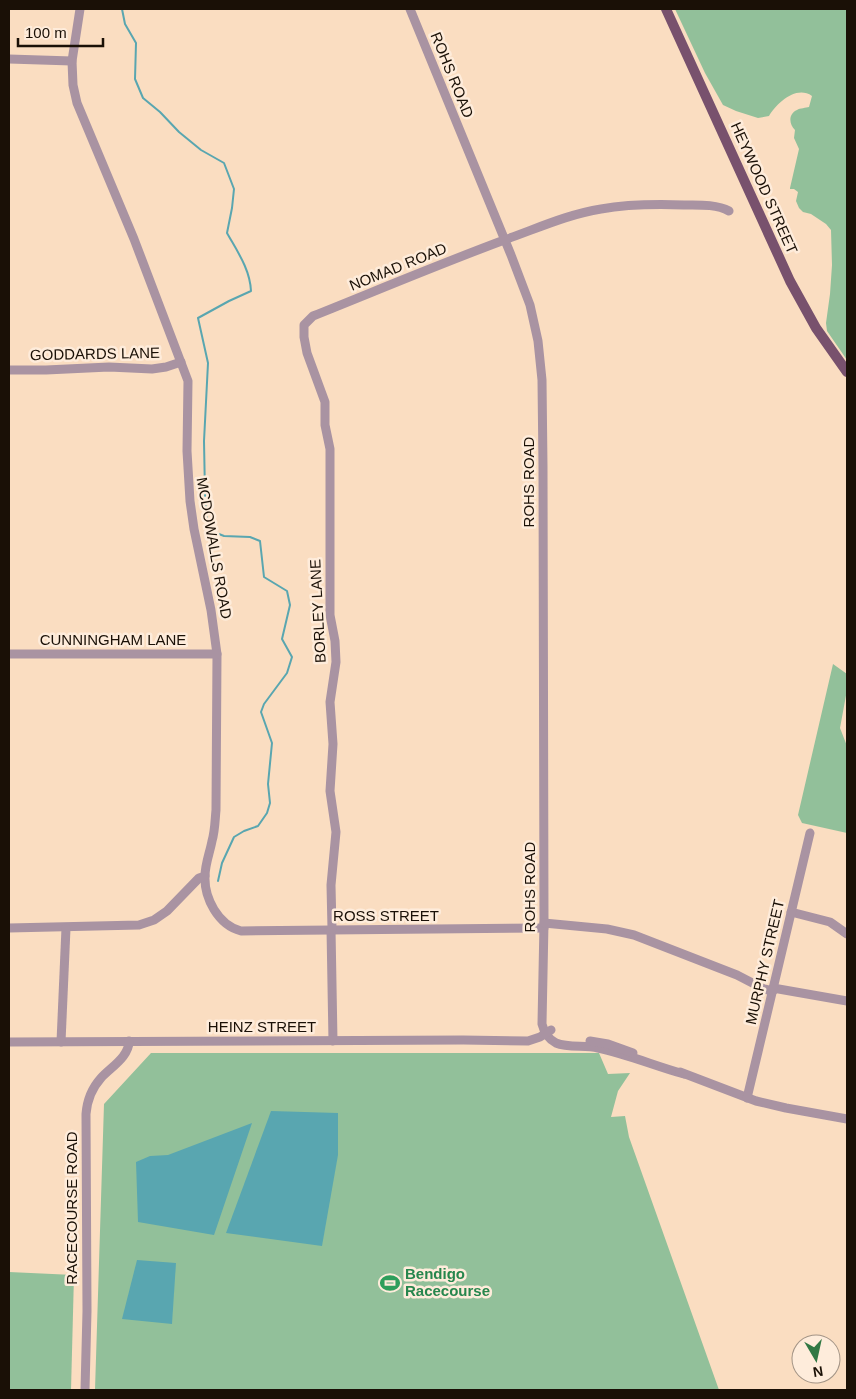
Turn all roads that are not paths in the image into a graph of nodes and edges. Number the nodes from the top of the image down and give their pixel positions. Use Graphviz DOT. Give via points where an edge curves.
graph roads {
  1 [pos="80,9"];
  2 [pos="410,9"];
  3 [pos="666,9"];
  4 [pos="9,59"];
  5 [pos="72,61"];
  6 [pos="729,211"];
  7 [pos="505,240"];
  8 [pos="304,325"];
  9 [pos="181,362"];
  10 [pos="9,370"];
  11 [pos="847,372"];
  12 [pos="9,654"];
  13 [pos="217,654"];
  14 [pos="810,832"];
  15 [pos="205,876"];
  16 [pos="791,912"];
  17 [pos="228,926"];
  18 [pos="544,926"];
  19 [pos="9,928"];
  20 [pos="66,928"];
  21 [pos="332,929"];
  22 [pos="847,934"];
  23 [pos="773,990"];
  24 [pos="847,1001"];
  25 [pos="550,1034"];
  26 [pos="130,1041"];
  27 [pos="333,1041"];
  28 [pos="9,1042"];
  29 [pos="61,1042"];
  30 [pos="747,1098"];
  31 [pos="847,1119"];
  32 [pos="85,1390"];
  1 -- 5 [label="street, MCDOWALLS ROAD"];
  2 -- 7 [label="street, ROHS ROAD"];
  3 -- 11 [label="main road, HEYWOOD STREET" via="790,281 816,328"];
  4 -- 5 [label="street"];
  5 -- 9 [label="street, MCDOWALLS ROAD" via="73,85 80,109"];
  6 -- 7 [label="street" via="698,205 617,206 584,212"];
  7 -- 8 [label="street, NOMAD ROAD" via="313,316"];
  7 -- 18 [label="street, ROHS ROAD" via="530,305 542,380"];
  8 -- 21 [label="street, BORLEY LANE" via="307,353 324,402 330,449 329,590 336,662 330,702 333,744 330,791 336,832 331,885"];
  9 -- 10 [label="street, GODDARDS LANE" via="152,369"];
  9 -- 13 [label="street, MCDOWALLS ROAD" via="188,381 190,501"];
  12 -- 13 [label="street, CUNNINGHAM LANE"];
  13 -- 15 [label="street, MCDOWALLS ROAD" via="216,810"];
  14 -- 16 [label="street, MURPHY STREET"];
  15 -- 17 [label="street, MCDOWALLS ROAD" via="210,902"];
  15 -- 20 [label="street" via="199,878 167,911 147,923"];
  16 -- 22 [label="street" via="830,922"];
  16 -- 23 [label="street, MURPHY STREET"];
  17 -- 21 [label="street, ROSS STREET" via="249,931"];
  18 -- 21 [label="street, ROSS STREET"];
  18 -- 23 [label="street, ROSS STREET" via="607,929 634,935"];
  18 -- 25 [label="street, ROHS ROAD" via="542,1020"];
  19 -- 20 [label="street"];
  20 -- 29 [label="street"];
  21 -- 27 [label="street, BORLEY LANE"];
  23 -- 24 [label="street, ROSS STREET"];
  23 -- 30 [label="street, MURPHY STREET"];
  25 -- 27 [label="street, HEINZ STREET" via="535,1044 490,1040"];
  25 -- 30 [label="street" via="553,1041 563,1045 631,1055"];
  26 -- 27 [label="street, HEINZ STREET"];
  26 -- 29 [label="street, HEINZ STREET"];
  26 -- 32 [label="street, RACECOURSE ROAD" via="127,1052 100,1079 87,1105"];
  28 -- 29 [label="street, HEINZ STREET"];
  30 -- 31 [label="street"];
}
